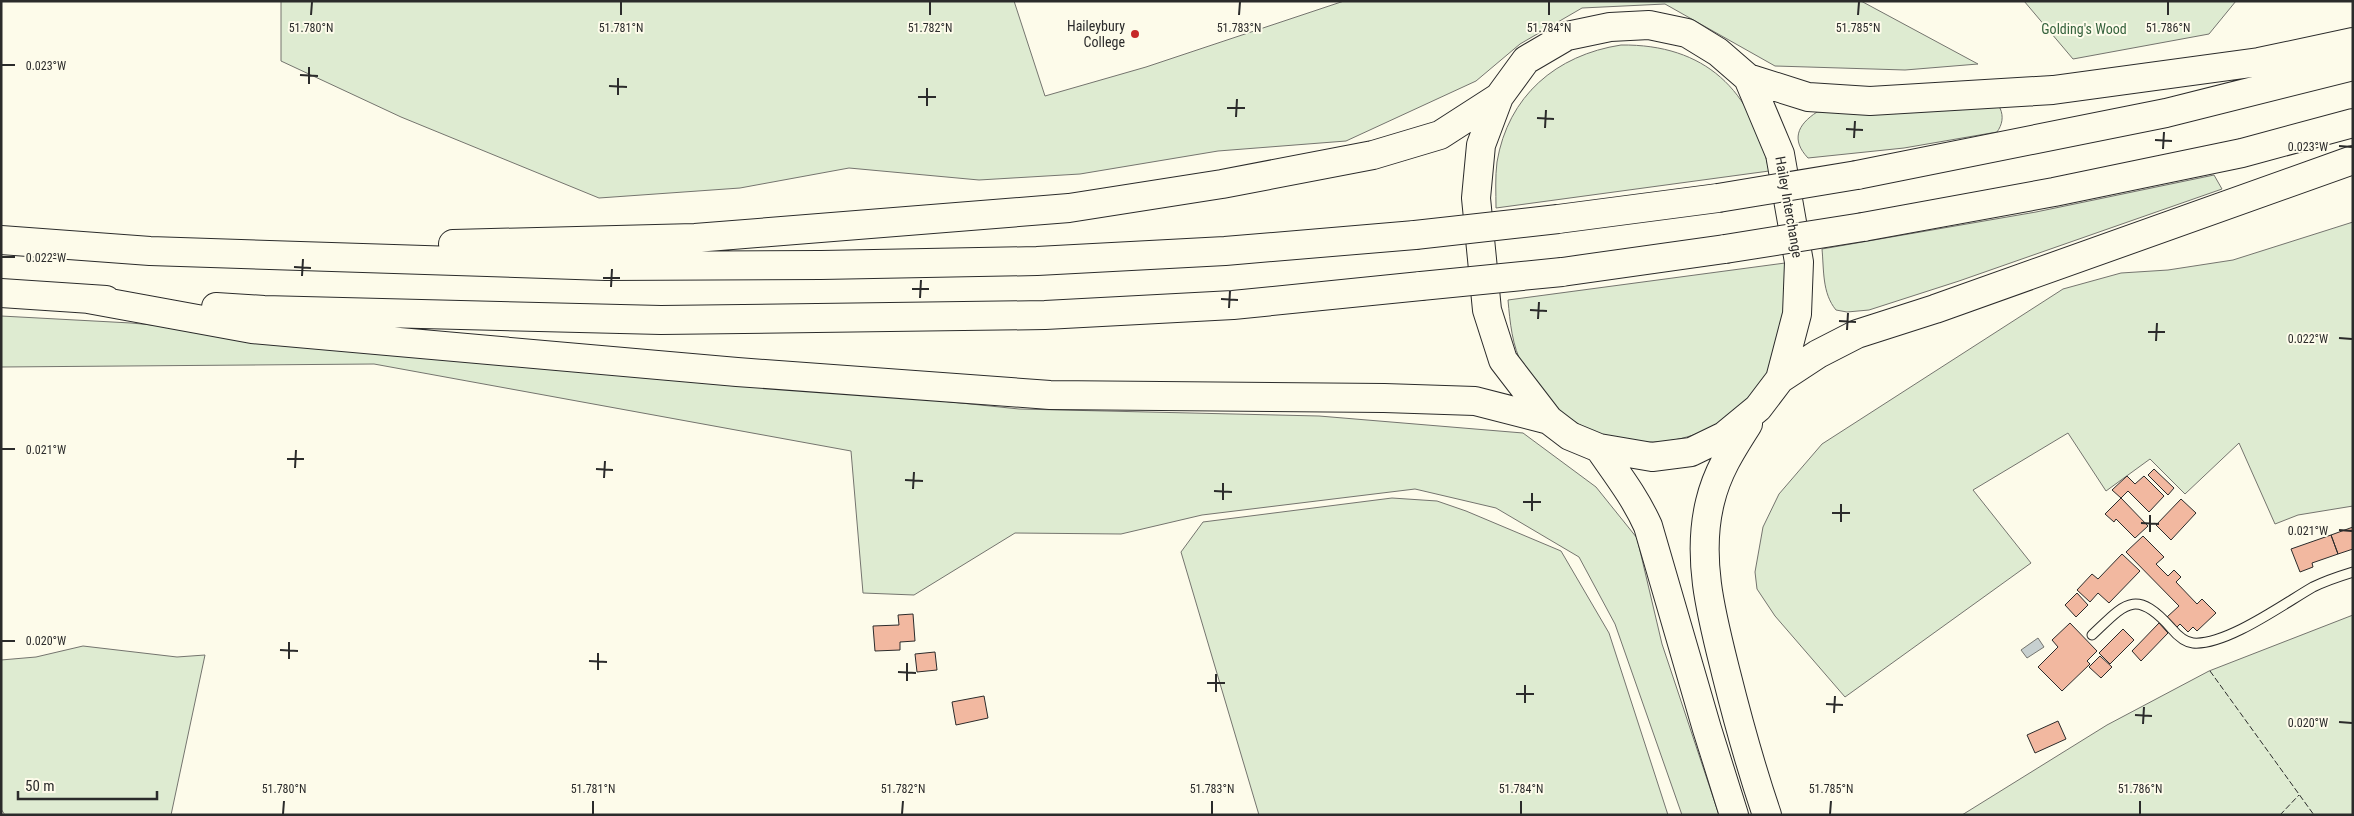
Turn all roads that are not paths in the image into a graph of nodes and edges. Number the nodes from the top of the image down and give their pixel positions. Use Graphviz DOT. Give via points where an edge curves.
graph roads {
  1 [pos="2353,42"];
  2 [pos="2353,66"];
  3 [pos="1748,78"];
  4 [pos="1499,97"];
  5 [pos="2353,123"];
  6 [pos="2353,160"];
  7 [pos="1,240"];
  8 [pos="150,251"];
  9 [pos="1,294"];
  10 [pos="88,299"];
  11 [pos="1780,379"];
  12 [pos="1758,408"];
  13 [pos="1549,420"];
  14 [pos="1599,448"];
  15 [pos="2353,572"];
  16 [pos="2092,635"];
  17 [pos="1734,815"];
  18 [pos="1767,815"];
  1 -- 3 [label="highway" via="2259,62 2053,90 1879,100 1808,97"];
  2 -- 8 [label="highway, bridge" via="2156,115 1857,175 1718,198 1558,219 1225,251 1037,261 606,266"];
  3 -- 4 [label="highway, Hailey Interchange" via="1718,52 1687,33 1649,24 1610,27 1567,36 1526,60"];
  3 -- 11 [label="highway, Hailey Interchange" via="1780,154 1799,262 1797,314"];
  4 -- 8 [label="highway" via="1440,136 1373,155 1222,184 1069,208 694,238"];
  4 -- 13 [label="highway, Hailey Interchange" via="1481,145 1476,198 1487,310 1502,360"];
  5 -- 10 [label="highway, bridge" via="2233,154 2054,192 1863,227 1562,272 1233,305 1045,314 661,320 264,310"];
  6 -- 11 [label="highway" via="1857,334"];
  7 -- 8 [label="highway"];
  9 -- 10 [label="highway"];
  10 -- 13 [label="highway" via="252,329 737,372 1050,395 1475,401"];
  11 -- 12 [label="highway, Hailey Interchange"];
  12 -- 14 [label="highway, Hailey Interchange" via="1724,436 1690,452 1652,457"];
  12 -- 18 [label="highway" via="1715,482 1704,553 1719,645"];
  13 -- 14 [label="highway, Hailey Interchange" via="1570,436"];
  14 -- 17 [label="highway" via="1638,502 1648,526"];
  15 -- 16 [label="lane" via="2314,586 2269,614 2214,639 2192,643 2176,635 2154,610 2133,604 2117,611"];
}
